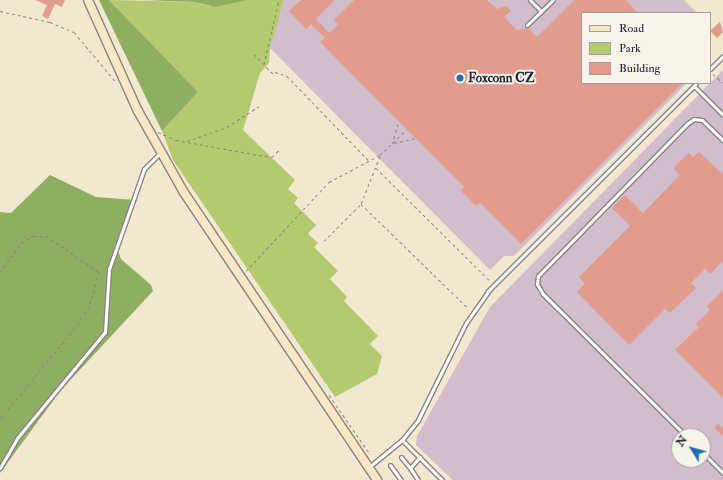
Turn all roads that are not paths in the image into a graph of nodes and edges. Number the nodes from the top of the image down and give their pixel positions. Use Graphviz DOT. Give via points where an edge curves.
graph roads {
  1 [pos="88,0"];
  2 [pos="530,0"];
  3 [pos="553,0"];
  4 [pos="541,12"];
  5 [pos="527,25"];
  6 [pos="723,56"];
  7 [pos="711,69"];
  8 [pos="695,84"];
  9 [pos="723,115"];
  10 [pos="723,140"];
  11 [pos="160,152"];
  12 [pos="678,428"];
  13 [pos="402,440"];
  14 [pos="401,457"];
  15 [pos="420,457"];
  16 [pos="711,461"];
  17 [pos="390,465"];
  18 [pos="369,467"];
  19 [pos="0,468"];
  20 [pos="410,468"];
  21 [pos="723,473"];
  22 [pos="378,480"];
  23 [pos="401,480"];
  24 [pos="418,480"];
  25 [pos="442,480"];
  1 -- 11 [label="main road"];
  2 -- 4 [label="lane"];
  3 -- 4 [label="lane"];
  4 -- 5 [label="lane"];
  6 -- 7 [label="lane"];
  8 -- 9 [label="lane"];
  8 -- 13 [label="lane" via="484,296 462,330 418,420"];
  10 -- 12 [label="lane" via="702,120 694,119 688,123 538,276 537,284 543,294"];
  11 -- 18 [label="main road" via="225,258"];
  11 -- 19 [label="lane" via="144,169 109,269 105,332 18,437"];
  13 -- 15 [label="lane"];
  13 -- 18 [label="lane"];
  14 -- 20 [label="lane"];
  15 -- 20 [label="lane"];
  15 -- 25 [label="lane"];
  16 -- 21 [label="lane"];
  17 -- 23 [label="lane"];
  18 -- 22 [label="main road"];
  20 -- 24 [label="lane"];
}
